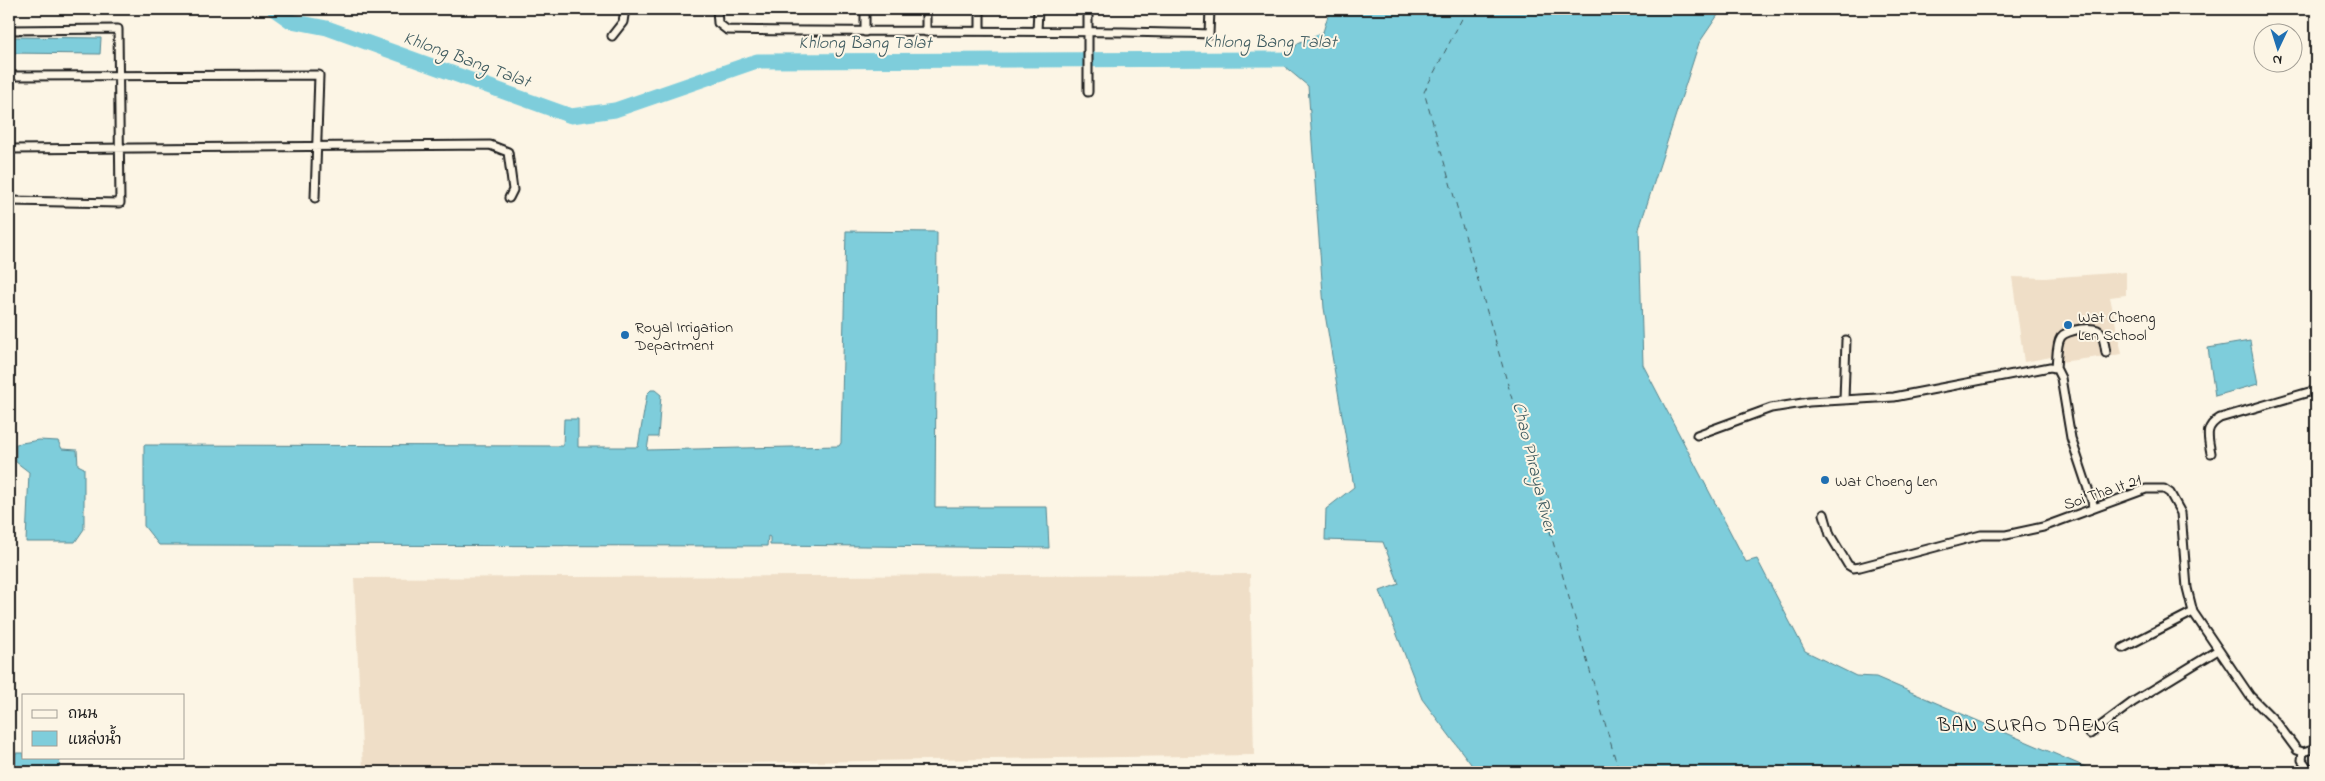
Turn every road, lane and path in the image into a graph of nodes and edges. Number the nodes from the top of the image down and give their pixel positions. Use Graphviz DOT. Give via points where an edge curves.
graph roads {
  1 [pos="625,9"];
  2 [pos="717,9"];
  3 [pos="865,9"];
  4 [pos="926,9"];
  5 [pos="980,9"];
  6 [pos="1038,9"];
  7 [pos="1088,9"];
  8 [pos="1210,9"];
  9 [pos="9,30"];
  10 [pos="1089,30"];
  11 [pos="1038,31"];
  12 [pos="865,32"];
  13 [pos="926,32"];
  14 [pos="980,32"];
  15 [pos="612,36"];
  16 [pos="120,74"];
  17 [pos="9,76"];
  18 [pos="1088,92"];
  19 [pos="120,147"];
  20 [pos="316,148"];
  21 [pos="9,149"];
  22 [pos="315,198"];
  23 [pos="509,198"];
  24 [pos="9,201"];
  25 [pos="1846,340"];
  26 [pos="2106,353"];
  27 [pos="2056,368"];
  28 [pos="2316,390"];
  29 [pos="1844,400"];
  30 [pos="1697,435"];
  31 [pos="2211,453"];
  32 [pos="2094,507"];
  33 [pos="1824,514"];
  34 [pos="2193,612"];
  35 [pos="2123,648"];
  36 [pos="2218,650"];
  37 [pos="2090,734"];
  38 [pos="2316,748"];
  39 [pos="2303,752"];
  40 [pos="2310,772"];
  1 -- 15 [label="street" via="623,22"];
  2 -- 12 [label="street" via="718,23 727,30"];
  3 -- 12 [label="street"];
  4 -- 13 [label="street"];
  5 -- 14 [label="street"];
  6 -- 11 [label="street"];
  7 -- 10 [label="street"];
  8 -- 10 [label="street" via="1210,34"];
  9 -- 16 [label="street" via="118,30"];
  10 -- 11 [label="street"];
  10 -- 18 [label="street"];
  11 -- 14 [label="street"];
  12 -- 13 [label="street"];
  13 -- 14 [label="street"];
  16 -- 17 [label="street"];
  16 -- 19 [label="street"];
  16 -- 20 [label="street" via="319,75"];
  19 -- 20 [label="street"];
  19 -- 21 [label="street"];
  19 -- 24 [label="street" via="120,203"];
  20 -- 22 [label="street"];
  20 -- 23 [label="street" via="490,145 508,152 513,190"];
  25 -- 29 [label="street"];
  26 -- 27 [label="street" via="2098,330 2086,328 2063,334 2059,339"];
  27 -- 29 [label="street" via="2042,367 1894,397"];
  27 -- 32 [label="street" via="2061,378 2071,438"];
  28 -- 31 [label="street" via="2220,418 2209,426 2207,432"];
  29 -- 30 [label="street" via="1771,408"];
  32 -- 33 [label="street, Soi Tha It 21" via="2043,527 2014,534 1981,535 1853,568 1830,535"];
  32 -- 34 [label="street, Soi Tha It 21" via="2146,489 2159,487 2170,493 2183,523 2187,588"];
  34 -- 35 [label="street"];
  34 -- 36 [label="street, Soi Tha It 21"];
  36 -- 37 [label="street" via="2133,702"];
  36 -- 39 [label="street, Soi Tha It 21" via="2250,696 2277,723 2297,750"];
  38 -- 39 [label="street"];
  39 -- 40 [label="street" via="2302,760"];
}
